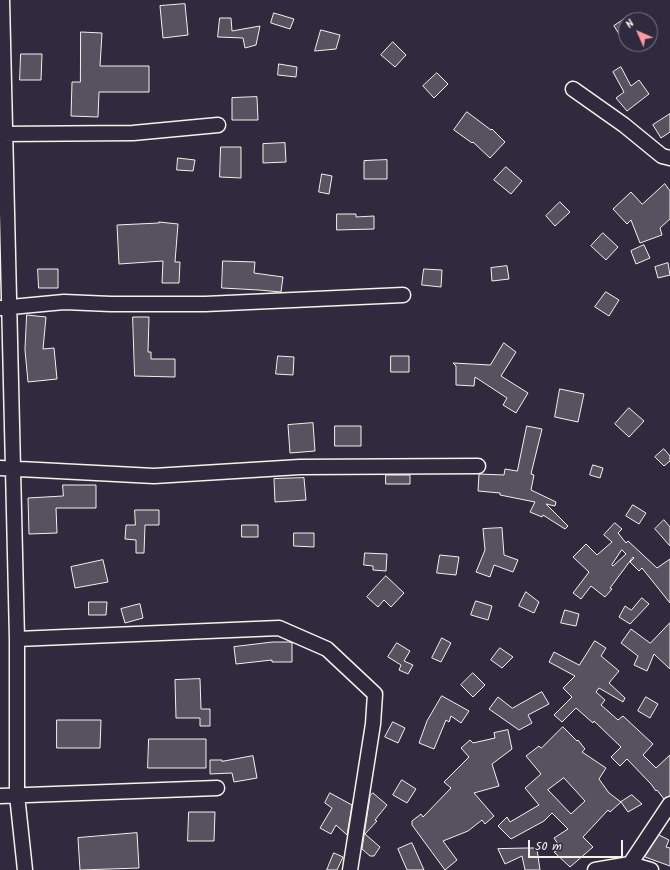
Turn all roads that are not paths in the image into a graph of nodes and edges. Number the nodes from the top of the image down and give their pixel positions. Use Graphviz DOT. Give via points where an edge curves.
graph roads {
  1 [pos="2,0"];
  2 [pos="574,89"];
  3 [pos="218,125"];
  4 [pos="3,134"];
  5 [pos="670,158"];
  6 [pos="403,295"];
  7 [pos="5,308"];
  8 [pos="478,466"];
  9 [pos="6,468"];
  10 [pos="17,639"];
  11 [pos="217,788"];
  12 [pos="17,795"];
  13 [pos="0,796"];
  14 [pos="670,804"];
  15 [pos="630,864"];
  16 [pos="25,870"];
  17 [pos="350,870"];
  18 [pos="595,870"];
  19 [pos="651,870"];
  1 -- 4 [label="street"];
  2 -- 5 [label="street" via="624,124 662,156"];
  3 -- 4 [label="street" via="133,133"];
  4 -- 7 [label="street"];
  6 -- 7 [label="street" via="205,304 64,302"];
  7 -- 9 [label="street"];
  8 -- 9 [label="street" via="300,467 154,476"];
  9 -- 10 [label="street"];
  10 -- 12 [label="street"];
  10 -- 17 [label="street" via="279,628 327,648 375,694 373,724"];
  11 -- 12 [label="street"];
  12 -- 13 [label="street"];
  12 -- 16 [label="street"];
  14 -- 15 [label="street"];
  15 -- 18 [label="street"];
  15 -- 19 [label="street"];
}
